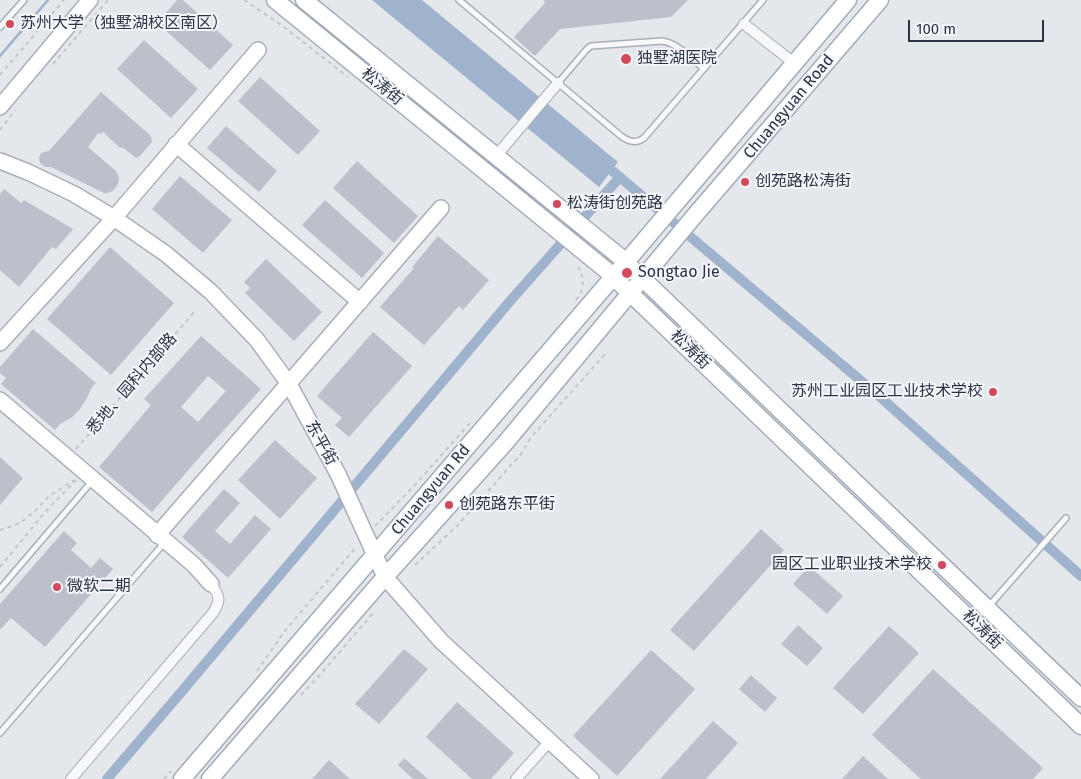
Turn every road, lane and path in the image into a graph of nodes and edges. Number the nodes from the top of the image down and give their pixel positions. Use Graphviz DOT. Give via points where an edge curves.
graph roads {
  1 [pos="24,0"];
  2 [pos="64,0"];
  3 [pos="77,0"];
  4 [pos="90,0"];
  5 [pos="108,0"];
  6 [pos="244,0"];
  7 [pos="275,0"];
  8 [pos="304,0"];
  9 [pos="459,0"];
  10 [pos="763,0"];
  11 [pos="848,0"];
  12 [pos="880,0"];
  13 [pos="744,24"];
  14 [pos="0,27"];
  15 [pos="258,50"];
  16 [pos="794,63"];
  17 [pos="53,64"];
  18 [pos="704,69"];
  19 [pos="0,75"];
  20 [pos="354,82"];
  21 [pos="558,83"];
  22 [pos="0,92"];
  23 [pos="0,107"];
  24 [pos="16,107"];
  25 [pos="0,130"];
  26 [pos="176,144"];
  27 [pos="496,156"];
  28 [pos="0,160"];
  29 [pos="678,200"];
  30 [pos="441,208"];
  31 [pos="696,214"];
  32 [pos="114,218"];
  33 [pos="578,253"];
  34 [pos="626,262"];
  35 [pos="614,276"];
  36 [pos="643,280"];
  37 [pos="631,293"];
  38 [pos="360,302"];
  39 [pos="573,303"];
  40 [pos="196,310"];
  41 [pos="0,343"];
  42 [pos="607,352"];
  43 [pos="289,384"];
  44 [pos="0,400"];
  45 [pos="470,423"];
  46 [pos="68,459"];
  47 [pos="93,480"];
  48 [pos="1066,518"];
  49 [pos="0,530"];
  50 [pos="366,535"];
  51 [pos="161,538"];
  52 [pos="375,555"];
  53 [pos="415,565"];
  54 [pos="0,567"];
  55 [pos="385,577"];
  56 [pos="211,584"];
  57 [pos="0,589"];
  58 [pos="987,609"];
  59 [pos="257,671"];
  60 [pos="1081,698"];
  61 [pos="1081,726"];
  62 [pos="0,733"];
  63 [pos="549,742"];
  64 [pos="176,775"];
  65 [pos="72,779"];
  66 [pos="164,779"];
  67 [pos="210,779"];
  68 [pos="516,779"];
  69 [pos="591,779"];
  1 -- 14 [label="lane"];
  2 -- 19 [label="path"];
  3 -- 22 [label="street"];
  4 -- 23 [label="street"];
  5 -- 17 [label="path"];
  6 -- 20 [label="path"];
  7 -- 33 [label="main road, 松涛街" via="559,230"];
  8 -- 27 [label="main road, 松涛街"];
  9 -- 21 [label="lane"];
  10 -- 13 [label="lane"];
  11 -- 16 [label="main road, Chuangyuan Road"];
  12 -- 31 [label="main road, Chuangyuan Road"];
  13 -- 16 [label="street"];
  13 -- 18 [label="lane"];
  15 -- 26 [label="street"];
  16 -- 29 [label="main road, Chuangyuan Road"];
  18 -- 21 [label="lane" via="667,41 592,46"];
  18 -- 21 [label="lane" via="640,142 621,136"];
  21 -- 27 [label="street"];
  24 -- 25 [label="path"];
  26 -- 32 [label="street"];
  26 -- 38 [label="street"];
  27 -- 34 [label="main road, 松涛街"];
  28 -- 32 [label="street, 东平街" via="74,194"];
  29 -- 34 [label="main road, Chuangyuan Rd"];
  30 -- 38 [label="street"];
  31 -- 36 [label="main road, Chuangyuan Rd"];
  32 -- 41 [label="street"];
  32 -- 43 [label="street, 东平街" via="166,254 211,292 257,340"];
  33 -- 35 [label="main road, 松涛街"];
  33 -- 39 [label="path" via="583,285"];
  34 -- 35 [label="main road, Chuangyuan Rd"];
  34 -- 36 [label="main road, 松涛街"];
  35 -- 37 [label="main road, 松涛街"];
  35 -- 52 [label="main road, Chuangyuan Rd"];
  36 -- 37 [label="main road, Chuangyuan Rd"];
  36 -- 58 [label="main road, 松涛街"];
  37 -- 55 [label="main road, Chuangyuan Rd" via="506,442"];
  37 -- 61 [label="main road, 松涛街"];
  38 -- 43 [label="street"];
  40 -- 46 [label="path, 悉地、园科内部路"];
  42 -- 53 [label="path" via="464,518"];
  43 -- 50 [label="street, 东平街" via="338,474"];
  43 -- 51 [label="street"];
  44 -- 46 [label="street"];
  45 -- 50 [label="path"];
  46 -- 47 [label="street"];
  47 -- 51 [label="street"];
  47 -- 57 [label="lane"];
  48 -- 58 [label="lane"];
  49 -- 54 [label="path" via="24,520 49,496 76,479"];
  50 -- 52 [label="street, 东平街"];
  50 -- 59 [label="path" via="284,632"];
  51 -- 56 [label="street"];
  51 -- 62 [label="lane"];
  52 -- 55 [label="street, 东平街"];
  52 -- 64 [label="main road, Chuangyuan Rd"];
  55 -- 63 [label="street, 东平街" via="441,641"];
  55 -- 67 [label="main road, Chuangyuan Rd"];
  56 -- 65 [label="street" via="219,597 212,613"];
  58 -- 60 [label="main road, 松涛街"];
  63 -- 68 [label="street"];
  63 -- 69 [label="street, 东平街"];
  64 -- 66 [label="path"];
}
